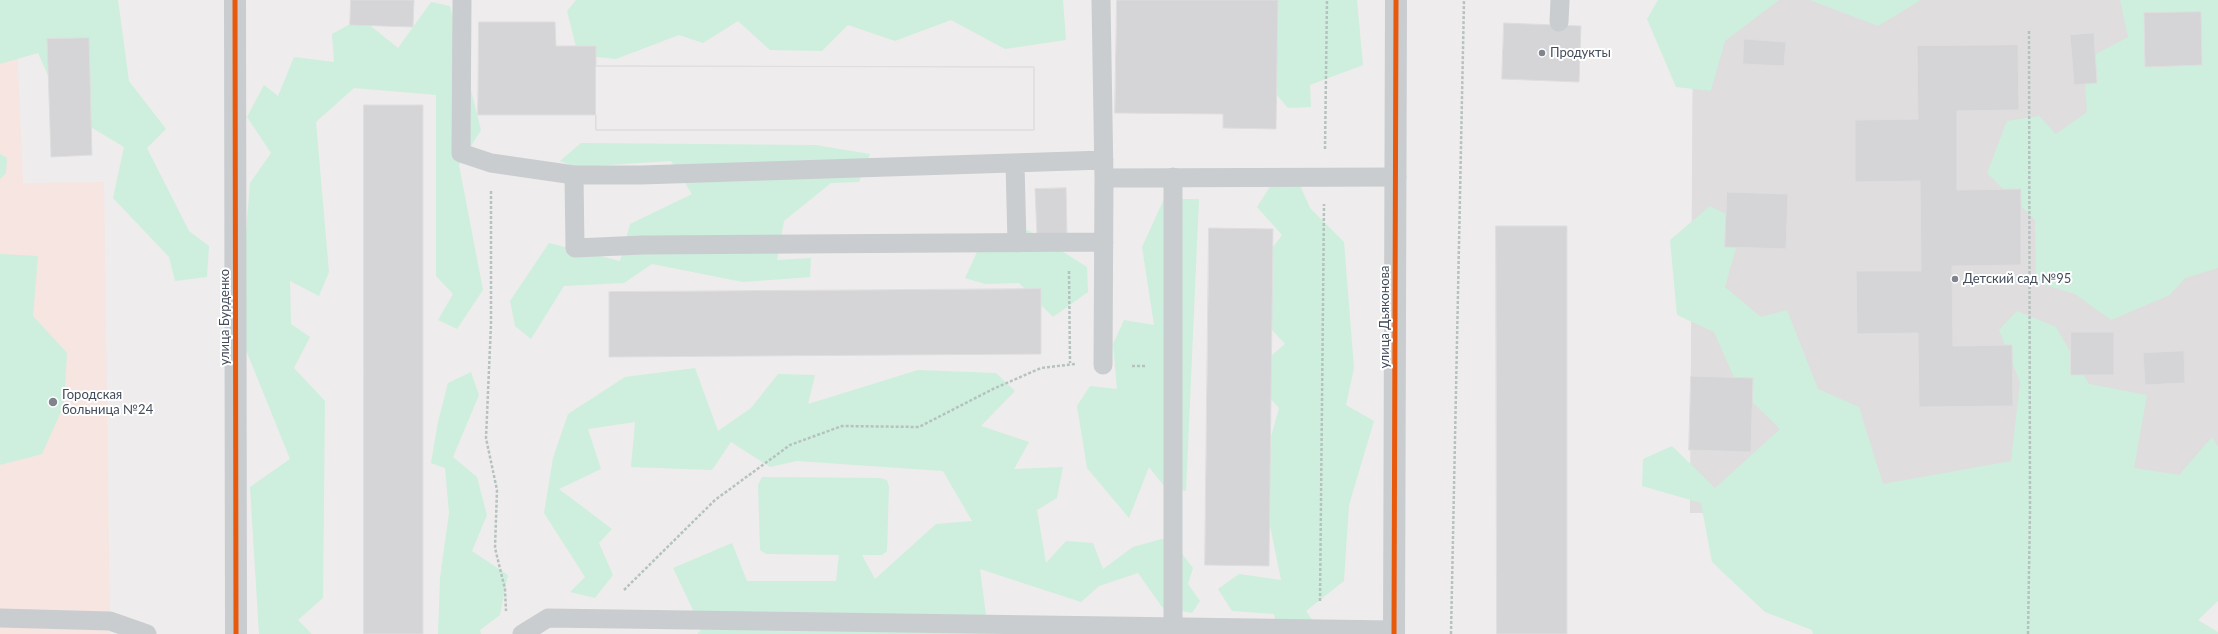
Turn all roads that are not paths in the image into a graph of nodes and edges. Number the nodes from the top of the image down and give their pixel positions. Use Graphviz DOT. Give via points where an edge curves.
graph roads {
  1 [pos="235,0"];
  2 [pos="462,0"];
  3 [pos="1102,0"];
  4 [pos="1396,0"];
  5 [pos="1560,0"];
  6 [pos="1559,22"];
  7 [pos="1015,163"];
  8 [pos="1104,169"];
  9 [pos="574,175"];
  10 [pos="1173,177"];
  11 [pos="1397,177"];
  12 [pos="1104,242"];
  13 [pos="1016,243"];
  14 [pos="1103,365"];
  15 [pos="0,618"];
  16 [pos="1173,626"];
  17 [pos="1394,632"];
  18 [pos="147,634"];
  19 [pos="236,634"];
  20 [pos="522,634"];
  1 -- 19 [label="street, улица Бурденко"];
  2 -- 9 [label="lane" via="461,153 491,163"];
  3 -- 8 [label="lane"];
  4 -- 11 [label="street, улица Дьяконова"];
  5 -- 6 [label="lane"];
  7 -- 8 [label="lane"];
  7 -- 9 [label="lane"];
  7 -- 13 [label="lane"];
  8 -- 10 [label="lane"];
  8 -- 12 [label="lane"];
  9 -- 13 [label="lane" via="575,248 643,245"];
  10 -- 11 [label="lane"];
  10 -- 16 [label="lane"];
  11 -- 17 [label="street, улица Дьяконова"];
  12 -- 13 [label="lane"];
  12 -- 14 [label="lane"];
  15 -- 18 [label="lane" via="110,621"];
  16 -- 17 [label="lane" via="1319,627"];
  16 -- 20 [label="lane" via="548,618"];
}
